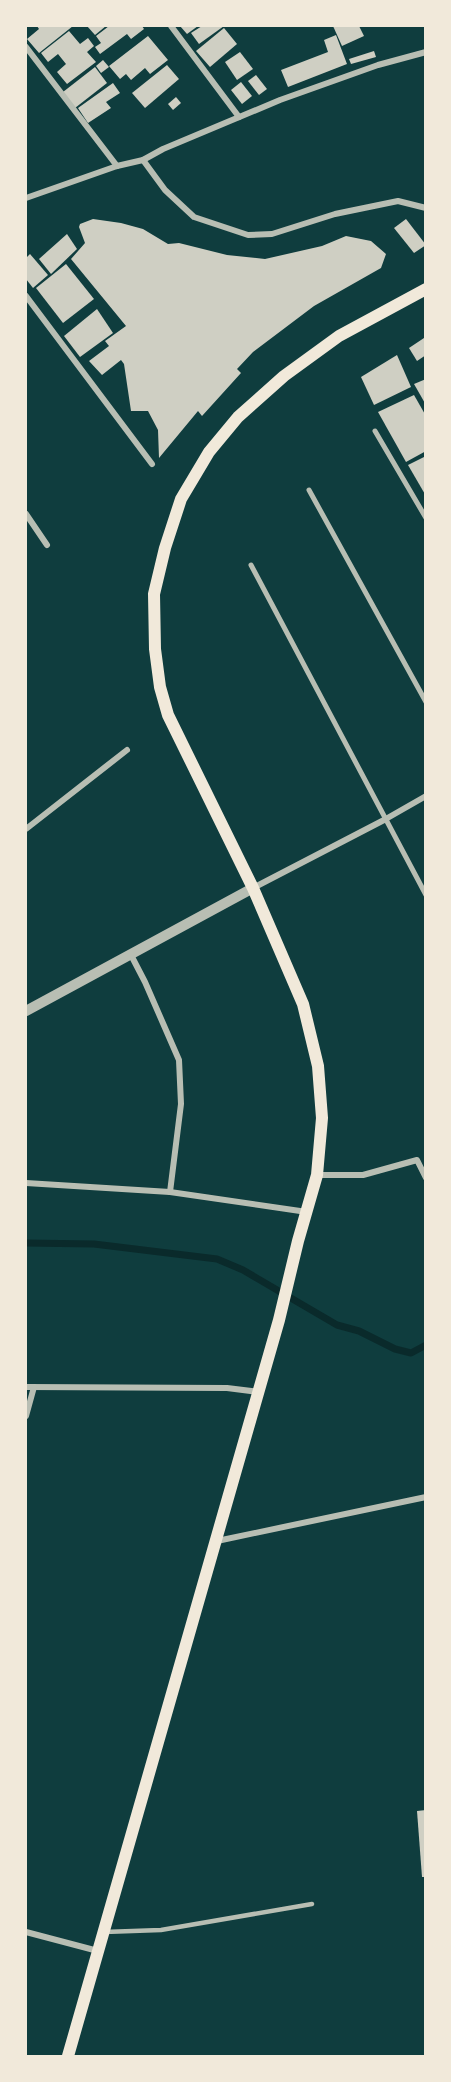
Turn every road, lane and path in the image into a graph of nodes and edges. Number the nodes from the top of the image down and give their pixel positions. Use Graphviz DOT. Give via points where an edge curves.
graph roads {
  1 [pos="171,26"];
  2 [pos="26,47"];
  3 [pos="426,52"];
  4 [pos="239,117"];
  5 [pos="143,160"];
  6 [pos="117,166"];
  7 [pos="26,198"];
  8 [pos="426,208"];
  9 [pos="426,289"];
  10 [pos="26,296"];
  11 [pos="375,431"];
  12 [pos="152,464"];
  13 [pos="309,490"];
  14 [pos="26,514"];
  15 [pos="426,518"];
  16 [pos="47,545"];
  17 [pos="251,565"];
  18 [pos="426,702"];
  19 [pos="127,750"];
  20 [pos="426,796"];
  21 [pos="384,820"];
  22 [pos="26,829"];
  23 [pos="253,888"];
  24 [pos="426,895"];
  25 [pos="131,955"];
  26 [pos="26,1011"];
  27 [pos="317,1174"];
  28 [pos="426,1178"];
  29 [pos="26,1183"];
  30 [pos="171,1192"];
  31 [pos="307,1212"];
  32 [pos="26,1387"];
  33 [pos="34,1387"];
  34 [pos="259,1392"];
  35 [pos="26,1416"];
  36 [pos="426,1497"];
  37 [pos="216,1541"];
  38 [pos="312,1904"];
  39 [pos="26,1932"];
  40 [pos="104,1932"];
  41 [pos="99,1951"];
  42 [pos="68,2056"];
  1 -- 4 [label="street"];
  2 -- 6 [label="street"];
  3 -- 4 [label="street" via="378,65"];
  4 -- 5 [label="street"];
  5 -- 6 [label="street"];
  5 -- 8 [label="street" via="165,190 194,217 248,235 272,234 335,214 398,201"];
  6 -- 7 [label="street"];
  9 -- 23 [label="main road" via="339,336 284,376 238,417 209,452 181,499 165,548 154,594 160,687 168,716"];
  10 -- 12 [label="street"];
  11 -- 15 [label="street"];
  13 -- 18 [label="street"];
  14 -- 16 [label="street"];
  17 -- 21 [label="street"];
  19 -- 22 [label="street"];
  20 -- 21 [label="street"];
  21 -- 23 [label="street"];
  21 -- 24 [label="street"];
  23 -- 25 [label="street"];
  23 -- 27 [label="main road" via="303,1004 318,1066 321,1118"];
  25 -- 26 [label="street"];
  25 -- 30 [label="street" via="179,1060 181,1104"];
  27 -- 28 [label="street" via="363,1175 417,1160"];
  27 -- 31 [label="main road"];
  29 -- 30 [label="street"];
  30 -- 31 [label="street"];
  31 -- 34 [label="main road"];
  32 -- 33 [label="street"];
  33 -- 34 [label="street" via="227,1388"];
  33 -- 35 [label="street"];
  34 -- 37 [label="main road"];
  36 -- 37 [label="street"];
  37 -- 40 [label="main road"];
  38 -- 40 [label="lane" via="161,1930"];
  39 -- 41 [label="street"];
  40 -- 41 [label="main road"];
  41 -- 42 [label="main road"];
}
